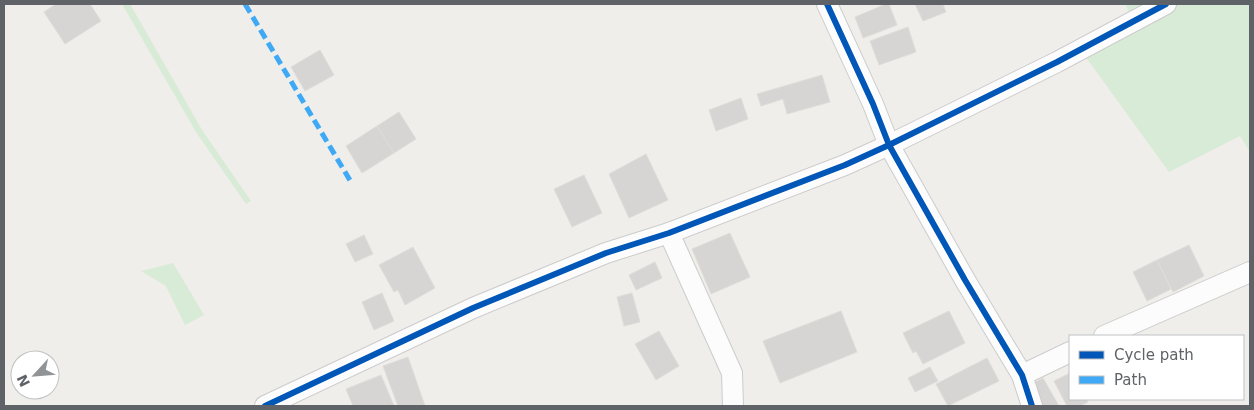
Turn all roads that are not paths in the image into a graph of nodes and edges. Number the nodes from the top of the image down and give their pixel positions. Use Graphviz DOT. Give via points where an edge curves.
graph roads {
  1 [pos="827,4"];
  2 [pos="1166,4"];
  3 [pos="889,145"];
  4 [pos="668,233"];
  5 [pos="1250,272"];
  6 [pos="1106,335"];
  7 [pos="1069,352"];
  8 [pos="1022,374"];
  9 [pos="265,406"];
  10 [pos="733,406"];
  11 [pos="1032,406"];
  1 -- 3 [label="street"];
  2 -- 3 [label="street"];
  3 -- 4 [label="street"];
  3 -- 8 [label="street"];
  4 -- 9 [label="street" via="606,253 473,308"];
  4 -- 10 [label="street" via="732,373"];
  5 -- 6 [label="street"];
  7 -- 8 [label="street"];
  8 -- 11 [label="street"];
}
